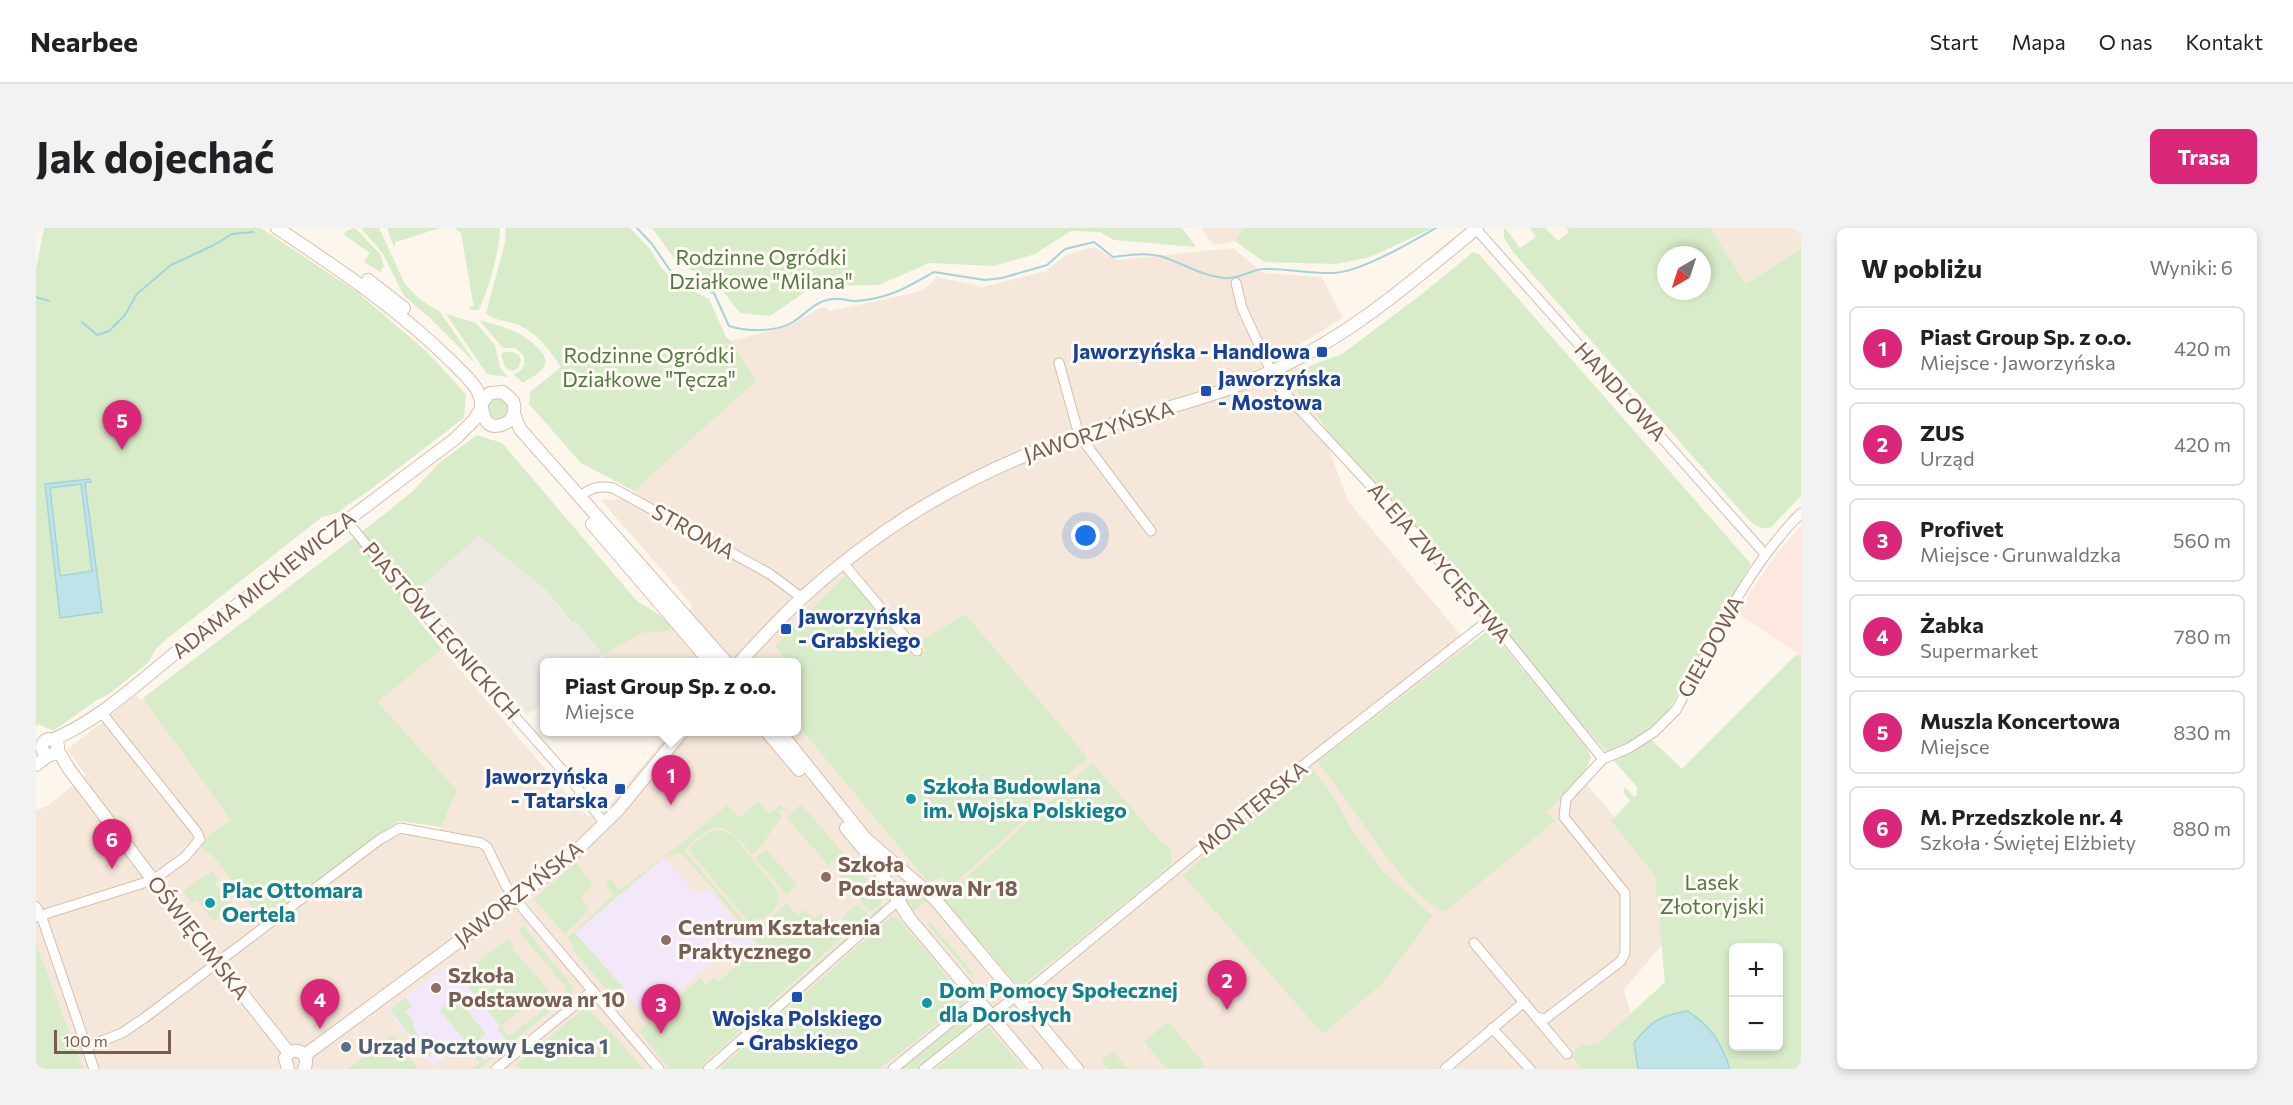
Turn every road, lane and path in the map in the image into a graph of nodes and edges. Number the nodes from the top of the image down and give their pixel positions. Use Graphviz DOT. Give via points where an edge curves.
graph roads {
  1 [pos="277,228"];
  2 [pos="291,228"];
  3 [pos="1476,228"];
  4 [pos="326,256"];
  5 [pos="1236,283"];
  6 [pos="1059,363"];
  7 [pos="1272,372"];
  8 [pos="495,392"];
  9 [pos="481,407"];
  10 [pos="514,414"];
  11 [pos="496,424"];
  12 [pos="1079,435"];
  13 [pos="454,439"];
  14 [pos="579,497"];
  15 [pos="1801,513"];
  16 [pos="346,520"];
  17 [pos="1151,531"];
  18 [pos="1765,554"];
  19 [pos="843,563"];
  20 [pos="802,598"];
  21 [pos="1490,619"];
  22 [pos="917,651"];
  23 [pos="706,658"];
  24 [pos="722,658"];
  25 [pos="745,658"];
  26 [pos="102,713"];
  27 [pos="679,736"];
  28 [pos="771,736"];
  29 [pos="783,736"];
  30 [pos="49,750"];
  31 [pos="1603,759"];
  32 [pos="36,765"];
  33 [pos="605,824"];
  34 [pos="868,847"];
  35 [pos="153,880"];
  36 [pos="918,883"];
  37 [pos="516,899"];
  38 [pos="897,901"];
  39 [pos="38,913"];
  40 [pos="1474,943"];
  41 [pos="219,964"];
  42 [pos="1002,980"];
  43 [pos="592,991"];
  44 [pos="1016,996"];
  45 [pos="978,1000"];
  46 [pos="1524,1002"];
  47 [pos="991,1016"];
  48 [pos="1536,1017"];
  49 [pos="1492,1028"];
  50 [pos="87,1047"];
  51 [pos="289,1053"];
  52 [pos="305,1054"];
  53 [pos="1567,1054"];
  54 [pos="94,1069"];
  55 [pos="287,1069"];
  56 [pos="304,1069"];
  57 [pos="496,1069"];
  58 [pos="659,1069"];
  59 [pos="708,1069"];
  60 [pos="893,1069"];
  61 [pos="924,1069"];
  62 [pos="1036,1069"];
  63 [pos="1077,1069"];
  64 [pos="1444,1069"];
  65 [pos="1530,1069"];
  1 -- 4 [label="street"];
  2 -- 4 [label="street"];
  3 -- 7 [label="street, JAWORZYŃSKA" via="1354,325"];
  3 -- 18 [label="street, HANDLOWA"];
  4 -- 8 [label="street" via="406,309"];
  4 -- 9 [label="street" via="428,340 474,386"];
  5 -- 7 [label="street, ALEJA ZWYCIĘSTWA" via="1242,308"];
  6 -- 12 [label="street"];
  7 -- 12 [label="street, JAWORZYŃSKA" via="1208,397"];
  7 -- 21 [label="street, ALEJA ZWYCIĘSTWA" via="1278,386"];
  8 -- 9 [label="street" via="486,396"];
  8 -- 10 [label="street" via="504,392 511,398"];
  9 -- 11 [label="street" via="484,418"];
  9 -- 13 [label="street, ADAMA MICKIEWICZA" via="474,420"];
  10 -- 11 [label="street" via="509,421"];
  10 -- 14 [label="street" via="520,429"];
  11 -- 13 [label="street, ADAMA MICKIEWICZA" via="480,426"];
  11 -- 23 [label="street" via="518,438"];
  12 -- 17 [label="street"];
  12 -- 19 [label="street, JAWORZYŃSKA" via="1013,460 945,493 906,516"];
  13 -- 16 [label="street, ADAMA MICKIEWICZA"];
  14 -- 20 [label="street, STROMA" via="599,486 612,488 770,574"];
  14 -- 24 [label="street"];
  15 -- 18 [label="street, GIEŁDOWA"];
  16 -- 26 [label="street, ADAMA MICKIEWICZA"];
  16 -- 33 [label="street, PIASTÓW LEGNICKICH"];
  18 -- 31 [label="street, GIEŁDOWA" via="1672,716 1629,748"];
  19 -- 20 [label="street, JAWORZYŃSKA"];
  19 -- 22 [label="street"];
  20 -- 25 [label="street, JAWORZYŃSKA"];
  21 -- 31 [label="street, ALEJA ZWYCIĘSTWA"];
  21 -- 44 [label="street, MONTERSKA" via="1288,777 1028,991"];
  26 -- 30 [label="street, ADAMA MICKIEWICZA"];
  26 -- 35 [label="street" via="200,839 185,857"];
  27 -- 33 [label="street, JAWORZYŃSKA"];
  28 -- 34 [label="street"];
  29 -- 34 [label="street"];
  30 -- 32 [label="street, ADAMA MICKIEWICZA"];
  30 -- 35 [label="street, OŚWIĘCIMSKA" via="66,764"];
  31 -- 48 [label="street" via="1566,799 1564,817 1625,893 1625,953 1622,961 1545,1019"];
  33 -- 37 [label="street, JAWORZYŃSKA"];
  34 -- 36 [label="street"];
  34 -- 38 [label="street"];
  35 -- 39 [label="street"];
  35 -- 41 [label="street, OŚWIĘCIMSKA"];
  36 -- 38 [label="street"];
  36 -- 42 [label="street"];
  37 -- 41 [label="street" via="487,847 400,828 379,840"];
  37 -- 43 [label="street"];
  37 -- 52 [label="street, JAWORZYŃSKA"];
  38 -- 45 [label="street"];
  38 -- 59 [label="street"];
  39 -- 50 [label="street"];
  40 -- 46 [label="street"];
  41 -- 50 [label="street" via="122,1033"];
  41 -- 51 [label="street, OŚWIĘCIMSKA"];
  42 -- 44 [label="street"];
  42 -- 45 [label="street"];
  43 -- 57 [label="street"];
  43 -- 58 [label="street"];
  44 -- 47 [label="street, MONTERSKA"];
  44 -- 63 [label="street"];
  45 -- 47 [label="street"];
  45 -- 60 [label="street"];
  46 -- 48 [label="street"];
  46 -- 49 [label="street"];
  47 -- 61 [label="street, MONTERSKA"];
  47 -- 62 [label="street"];
  48 -- 53 [label="street"];
  49 -- 64 [label="street"];
  49 -- 65 [label="street"];
  50 -- 54 [label="street"];
  51 -- 52 [label="street" via="295,1050"];
  51 -- 55 [label="street"];
  52 -- 56 [label="street"];
}
